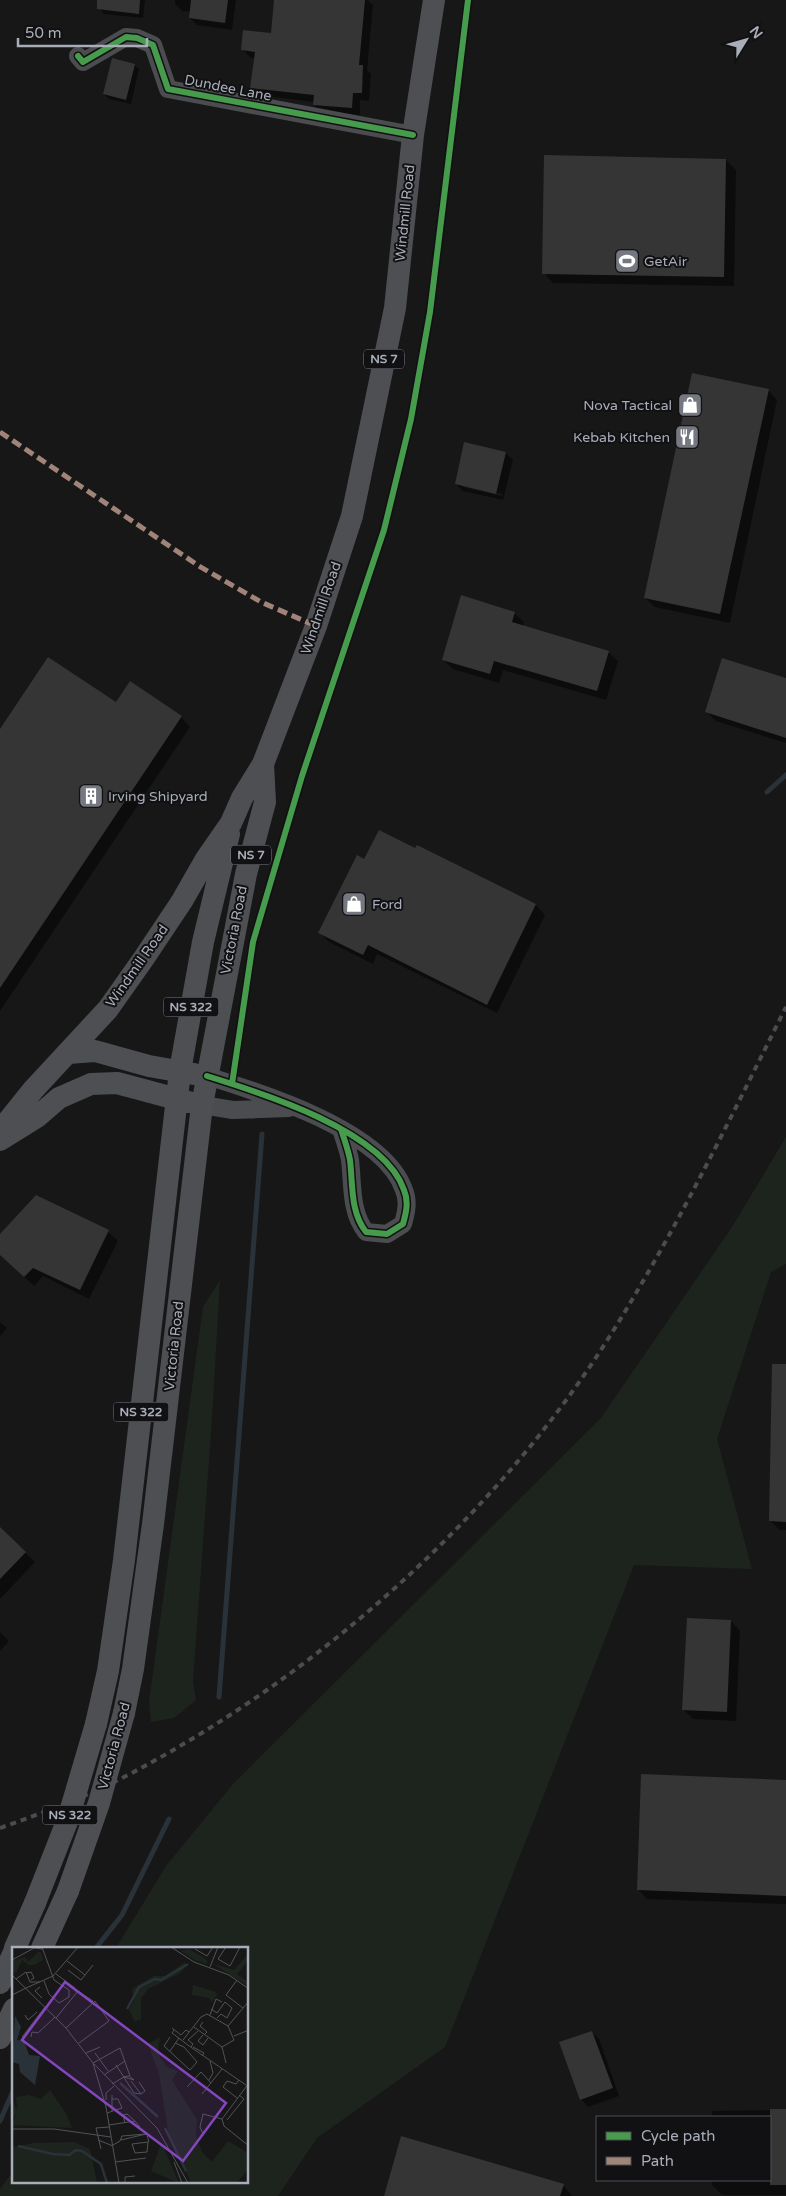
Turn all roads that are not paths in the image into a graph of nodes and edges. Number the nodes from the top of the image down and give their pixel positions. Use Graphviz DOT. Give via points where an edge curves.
graph roads {
  1 [pos="434,0"];
  2 [pos="78,56"];
  3 [pos="413,135"];
  4 [pos="263,764"];
  5 [pos="232,823"];
  6 [pos="68,1053"];
  7 [pos="180,1071"];
  8 [pos="207,1076"];
  9 [pos="175,1099"];
  10 [pos="202,1106"];
  11 [pos="297,1108"];
  12 [pos="341,1129"];
  13 [pos="0,1131"];
  14 [pos="0,1140"];
  15 [pos="15,1947"];
  16 [pos="42,1947"];
  17 [pos="12,1955"];
  18 [pos="0,1983"];
  19 [pos="12,2013"];
  20 [pos="0,2038"];
  1 -- 3 [label="main road, Windmill Road / NS 7"];
  2 -- 3 [label="street, Dundee Lane" via="83,62 126,37 138,38 153,45 168,89"];
  3 -- 4 [label="main road, Windmill Road / NS 7" via="395,308 352,516 316,626"];
  4 -- 5 [label="main road, Windmill Road / NS 7" via="242,798"];
  4 -- 8 [label="main road, Victoria Road / NS 7" via="264,802 246,874"];
  5 -- 6 [label="main road, Windmill Road / NS 7" via="108,1009"];
  5 -- 7 [label="main road, Victoria Road / NS 322" via="203,942"];
  6 -- 7 [label="main road" via="95,1051"];
  6 -- 13 [label="main road, Windmill Road / NS 7"];
  7 -- 8 [label="main road"];
  7 -- 9 [label="main road, Victoria Road / NS 322"];
  8 -- 10 [label="main road, Victoria Road / NS 7"];
  8 -- 11 [label="street"];
  9 -- 10 [label="main road"];
  9 -- 14 [label="main road" via="117,1083 91,1084 59,1098 37,1117"];
  9 -- 15 [label="main road, Victoria Road / NS 322, bridge" via="124,1560 108,1671 68,1819"];
  10 -- 11 [label="street" via="233,1110"];
  10 -- 16 [label="main road, Victoria Road / NS 322, bridge" via="133,1670 99,1803 68,1891"];
  11 -- 12 [label="street"];
  12 -- 12 [label="street" via="350,1159 351,1187 358,1222 366,1232 387,1234 403,1224 408,1208 404,1190 388,1164"];
  17 -- 18 [label="main road, Victoria Road / NS 322"];
  19 -- 20 [label="main road"];
}
